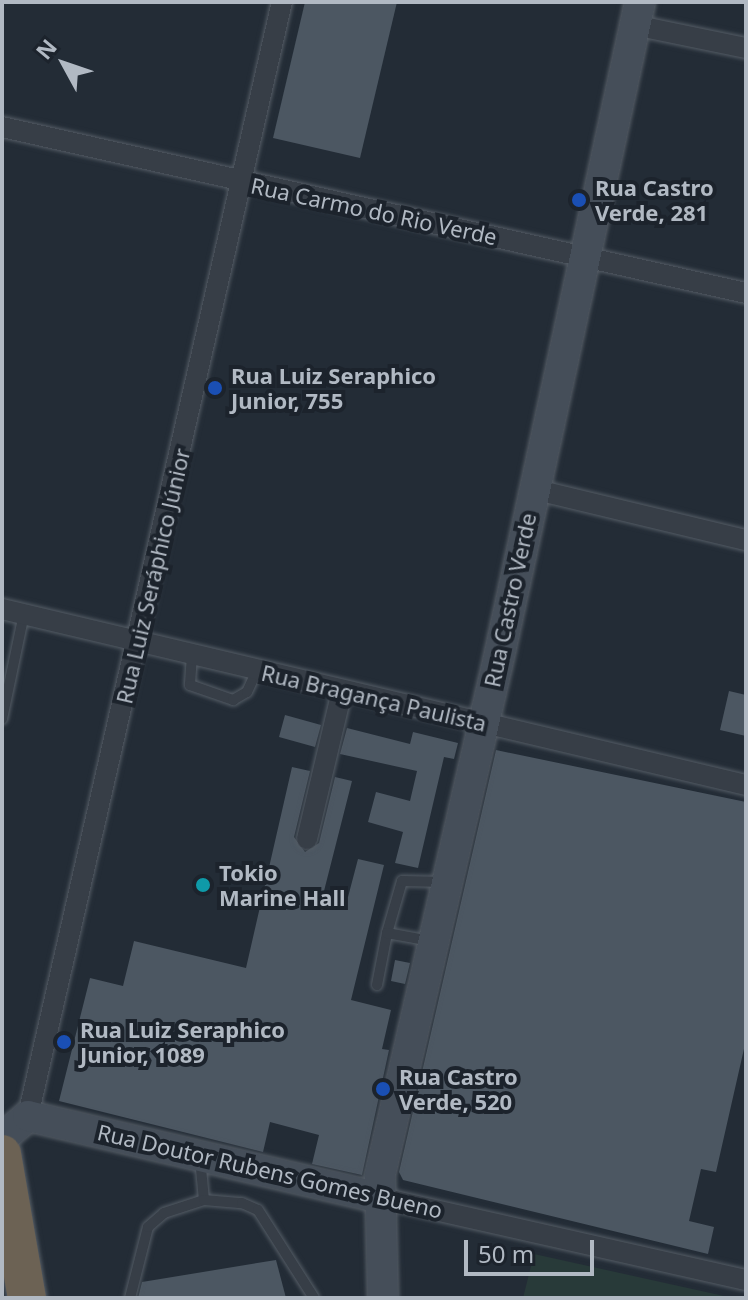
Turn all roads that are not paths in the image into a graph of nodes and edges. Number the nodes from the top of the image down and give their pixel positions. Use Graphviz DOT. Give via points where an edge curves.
graph roads {
  1 [pos="282,2"];
  2 [pos="637,14"];
  3 [pos="746,48"];
  4 [pos="2,127"];
  5 [pos="243,182"];
  6 [pos="587,257"];
  7 [pos="746,293"];
  8 [pos="533,489"];
  9 [pos="746,540"];
  10 [pos="2,609"];
  11 [pos="24,614"];
  12 [pos="138,642"];
  13 [pos="192,655"];
  14 [pos="257,671"];
  15 [pos="342,691"];
  16 [pos="2,719"];
  17 [pos="484,724"];
  18 [pos="746,785"];
  19 [pos="307,839"];
  20 [pos="448,882"];
  21 [pos="387,933"];
  22 [pos="433,941"];
  23 [pos="377,985"];
  24 [pos="28,1116"];
  25 [pos="2,1138"];
  26 [pos="2,1154"];
  27 [pos="200,1156"];
  28 [pos="377,1197"];
  29 [pos="204,1200"];
  30 [pos="746,1280"];
  31 [pos="27,1298"];
  32 [pos="130,1298"];
  33 [pos="314,1298"];
  34 [pos="383,1298"];
  1 -- 5 [label="street, Rua Luiz Seráphico Júnior"];
  2 -- 3 [label="street"];
  2 -- 6 [label="street, Rua Castro Verde"];
  4 -- 5 [label="street, Rua Carmo do Rio Verde"];
  5 -- 6 [label="street, Rua Carmo do Rio Verde"];
  5 -- 12 [label="street, Rua Luiz Seráphico Júnior"];
  6 -- 7 [label="street, Rua Carmo do Rio Verde"];
  6 -- 8 [label="street, Rua Castro Verde"];
  8 -- 9 [label="street"];
  8 -- 17 [label="street, Rua Castro Verde"];
  10 -- 11 [label="street, Rua Bragança Paulista"];
  11 -- 12 [label="street, Rua Bragança Paulista"];
  11 -- 16 [label="lane"];
  12 -- 13 [label="street, Rua Bragança Paulista"];
  12 -- 24 [label="street, Rua Luiz Seráphico Júnior"];
  13 -- 14 [label="street, Rua Bragança Paulista"];
  13 -- 14 [label="lane" via="190,685 233,700 247,692"];
  14 -- 15 [label="street, Rua Bragança Paulista"];
  15 -- 17 [label="street, Rua Bragança Paulista"];
  15 -- 19 [label="street"];
  17 -- 18 [label="street, Rua Bragança Paulista"];
  17 -- 20 [label="street, Rua Castro Verde"];
  20 -- 21 [label="lane" via="402,881"];
  20 -- 22 [label="street, Rua Castro Verde"];
  21 -- 22 [label="lane"];
  21 -- 23 [label="lane"];
  22 -- 28 [label="street, Rua Castro Verde"];
  24 -- 25 [label="street"];
  24 -- 27 [label="street, Rua Doutor Rubens Gomes Bueno"];
  26 -- 31 [label="highway"];
  27 -- 28 [label="street, Rua Doutor Rubens Gomes Bueno"];
  27 -- 29 [label="lane"];
  28 -- 30 [label="street, Rua Doutor Rubens Gomes Bueno"];
  28 -- 34 [label="street, Rua Castro Verde"];
  29 -- 32 [label="lane" via="164,1213 148,1227"];
  29 -- 33 [label="lane" via="258,1210"];
}
